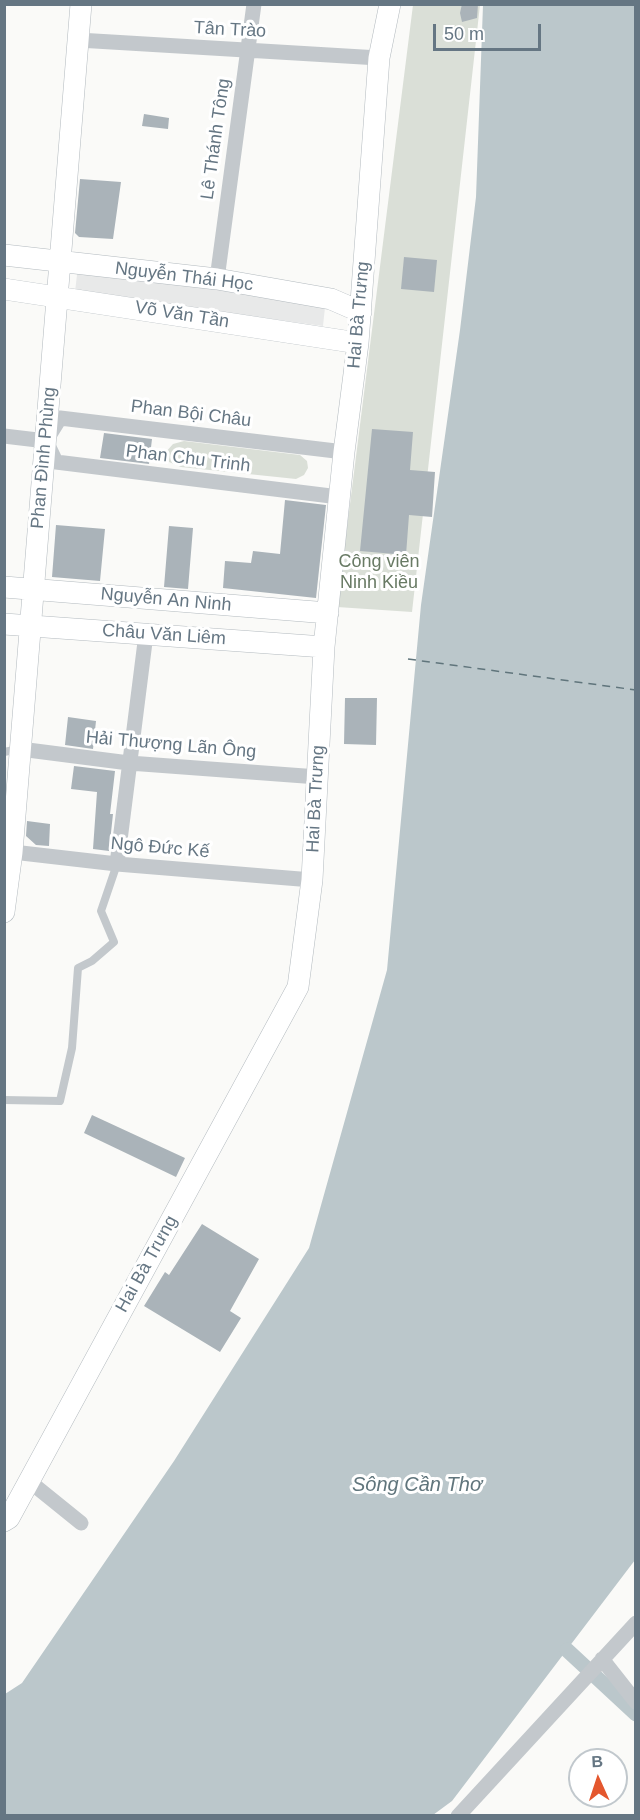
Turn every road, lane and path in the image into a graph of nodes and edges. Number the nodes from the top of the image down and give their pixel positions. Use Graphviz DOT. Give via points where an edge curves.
graph roads {
  1 [pos="81,4"];
  2 [pos="254,4"];
  3 [pos="390,4"];
  4 [pos="78,40"];
  5 [pos="248,51"];
  6 [pos="380,58"];
  7 [pos="4,255"];
  8 [pos="60,261"];
  9 [pos="217,279"];
  10 [pos="4,289"];
  11 [pos="57,296"];
  12 [pos="361,312"];
  13 [pos="358,343"];
  14 [pos="4,436"];
  15 [pos="46,441"];
  16 [pos="344,452"];
  17 [pos="339,497"];
  18 [pos="4,587"];
  19 [pos="33,590"];
  20 [pos="328,613"];
  21 [pos="4,624"];
  22 [pos="30,626"];
  23 [pos="146,634"];
  24 [pos="324,647"];
  25 [pos="12,750"];
  26 [pos="129,763"];
  27 [pos="318,777"];
  28 [pos="8,851"];
  29 [pos="117,864"];
  30 [pos="312,880"];
  31 [pos="4,912"];
  32 [pos="4,1100"];
  33 [pos="29,1481"];
  34 [pos="4,1521"];
  35 [pos="81,1523"];
  36 [pos="636,1623"];
  37 [pos="600,1662"];
  38 [pos="636,1702"];
  39 [pos="459,1815"];
  1 -- 4 [label="street, Phan Đình Phùng"];
  2 -- 5 [label="street, Lê Thánh Tông"];
  3 -- 6 [label="street, Hai Bà Trưng"];
  4 -- 5 [label="street, Tân Trào"];
  4 -- 8 [label="street, Phan Đình Phùng"];
  5 -- 6 [label="street, Tân Trào"];
  5 -- 9 [label="street, Lê Thánh Tông"];
  6 -- 12 [label="street, Hai Bà Trưng"];
  7 -- 8 [label="street, Nguyễn Thái Học"];
  8 -- 9 [label="street, Nguyễn Thái Học"];
  8 -- 11 [label="street, Phan Đình Phùng"];
  9 -- 12 [label="street, Nguyễn Thái Học" via="331,299"];
  10 -- 11 [label="street, Võ Văn Tần"];
  11 -- 13 [label="street, Võ Văn Tần"];
  11 -- 15 [label="street, Phan Đình Phùng"];
  12 -- 13 [label="street, Hai Bà Trưng"];
  13 -- 16 [label="street, Hai Bà Trưng"];
  14 -- 15 [label="street"];
  15 -- 16 [label="street, Phan Bội Châu" via="60,418"];
  15 -- 17 [label="street, Phan Chu Trinh" via="56,462"];
  15 -- 19 [label="street, Phan Đình Phùng"];
  16 -- 17 [label="street, Hai Bà Trưng"];
  17 -- 20 [label="street, Hai Bà Trưng"];
  18 -- 19 [label="street, Nguyễn An Ninh"];
  19 -- 20 [label="street, Nguyễn An Ninh"];
  19 -- 22 [label="street, Phan Đình Phùng"];
  20 -- 24 [label="street, Hai Bà Trưng"];
  21 -- 22 [label="street, Châu Văn Liêm"];
  22 -- 23 [label="street, Châu Văn Liêm"];
  22 -- 25 [label="street, Phan Đình Phùng"];
  23 -- 24 [label="street, Châu Văn Liêm"];
  23 -- 26 [label="street"];
  24 -- 27 [label="street, Hai Bà Trưng"];
  25 -- 26 [label="street, Hải Thượng Lãn Ông"];
  25 -- 28 [label="street, Phan Đình Phùng"];
  26 -- 27 [label="street, Hải Thượng Lãn Ông"];
  26 -- 29 [label="street"];
  27 -- 30 [label="street, Hai Bà Trưng"];
  28 -- 29 [label="street, Ngô Đức Kế"];
  28 -- 31 [label="street, Phan Đình Phùng"];
  29 -- 30 [label="street, Ngô Đức Kế"];
  29 -- 32 [label="lane" via="101,911 114,942 92,962 78,968 72,1048 60,1101"];
  30 -- 33 [label="street, Hai Bà Trưng" via="298,987"];
  33 -- 34 [label="street, Hai Bà Trưng"];
  33 -- 35 [label="street"];
  36 -- 37 [label="street"];
  37 -- 38 [label="street"];
  37 -- 39 [label="street"];
}
